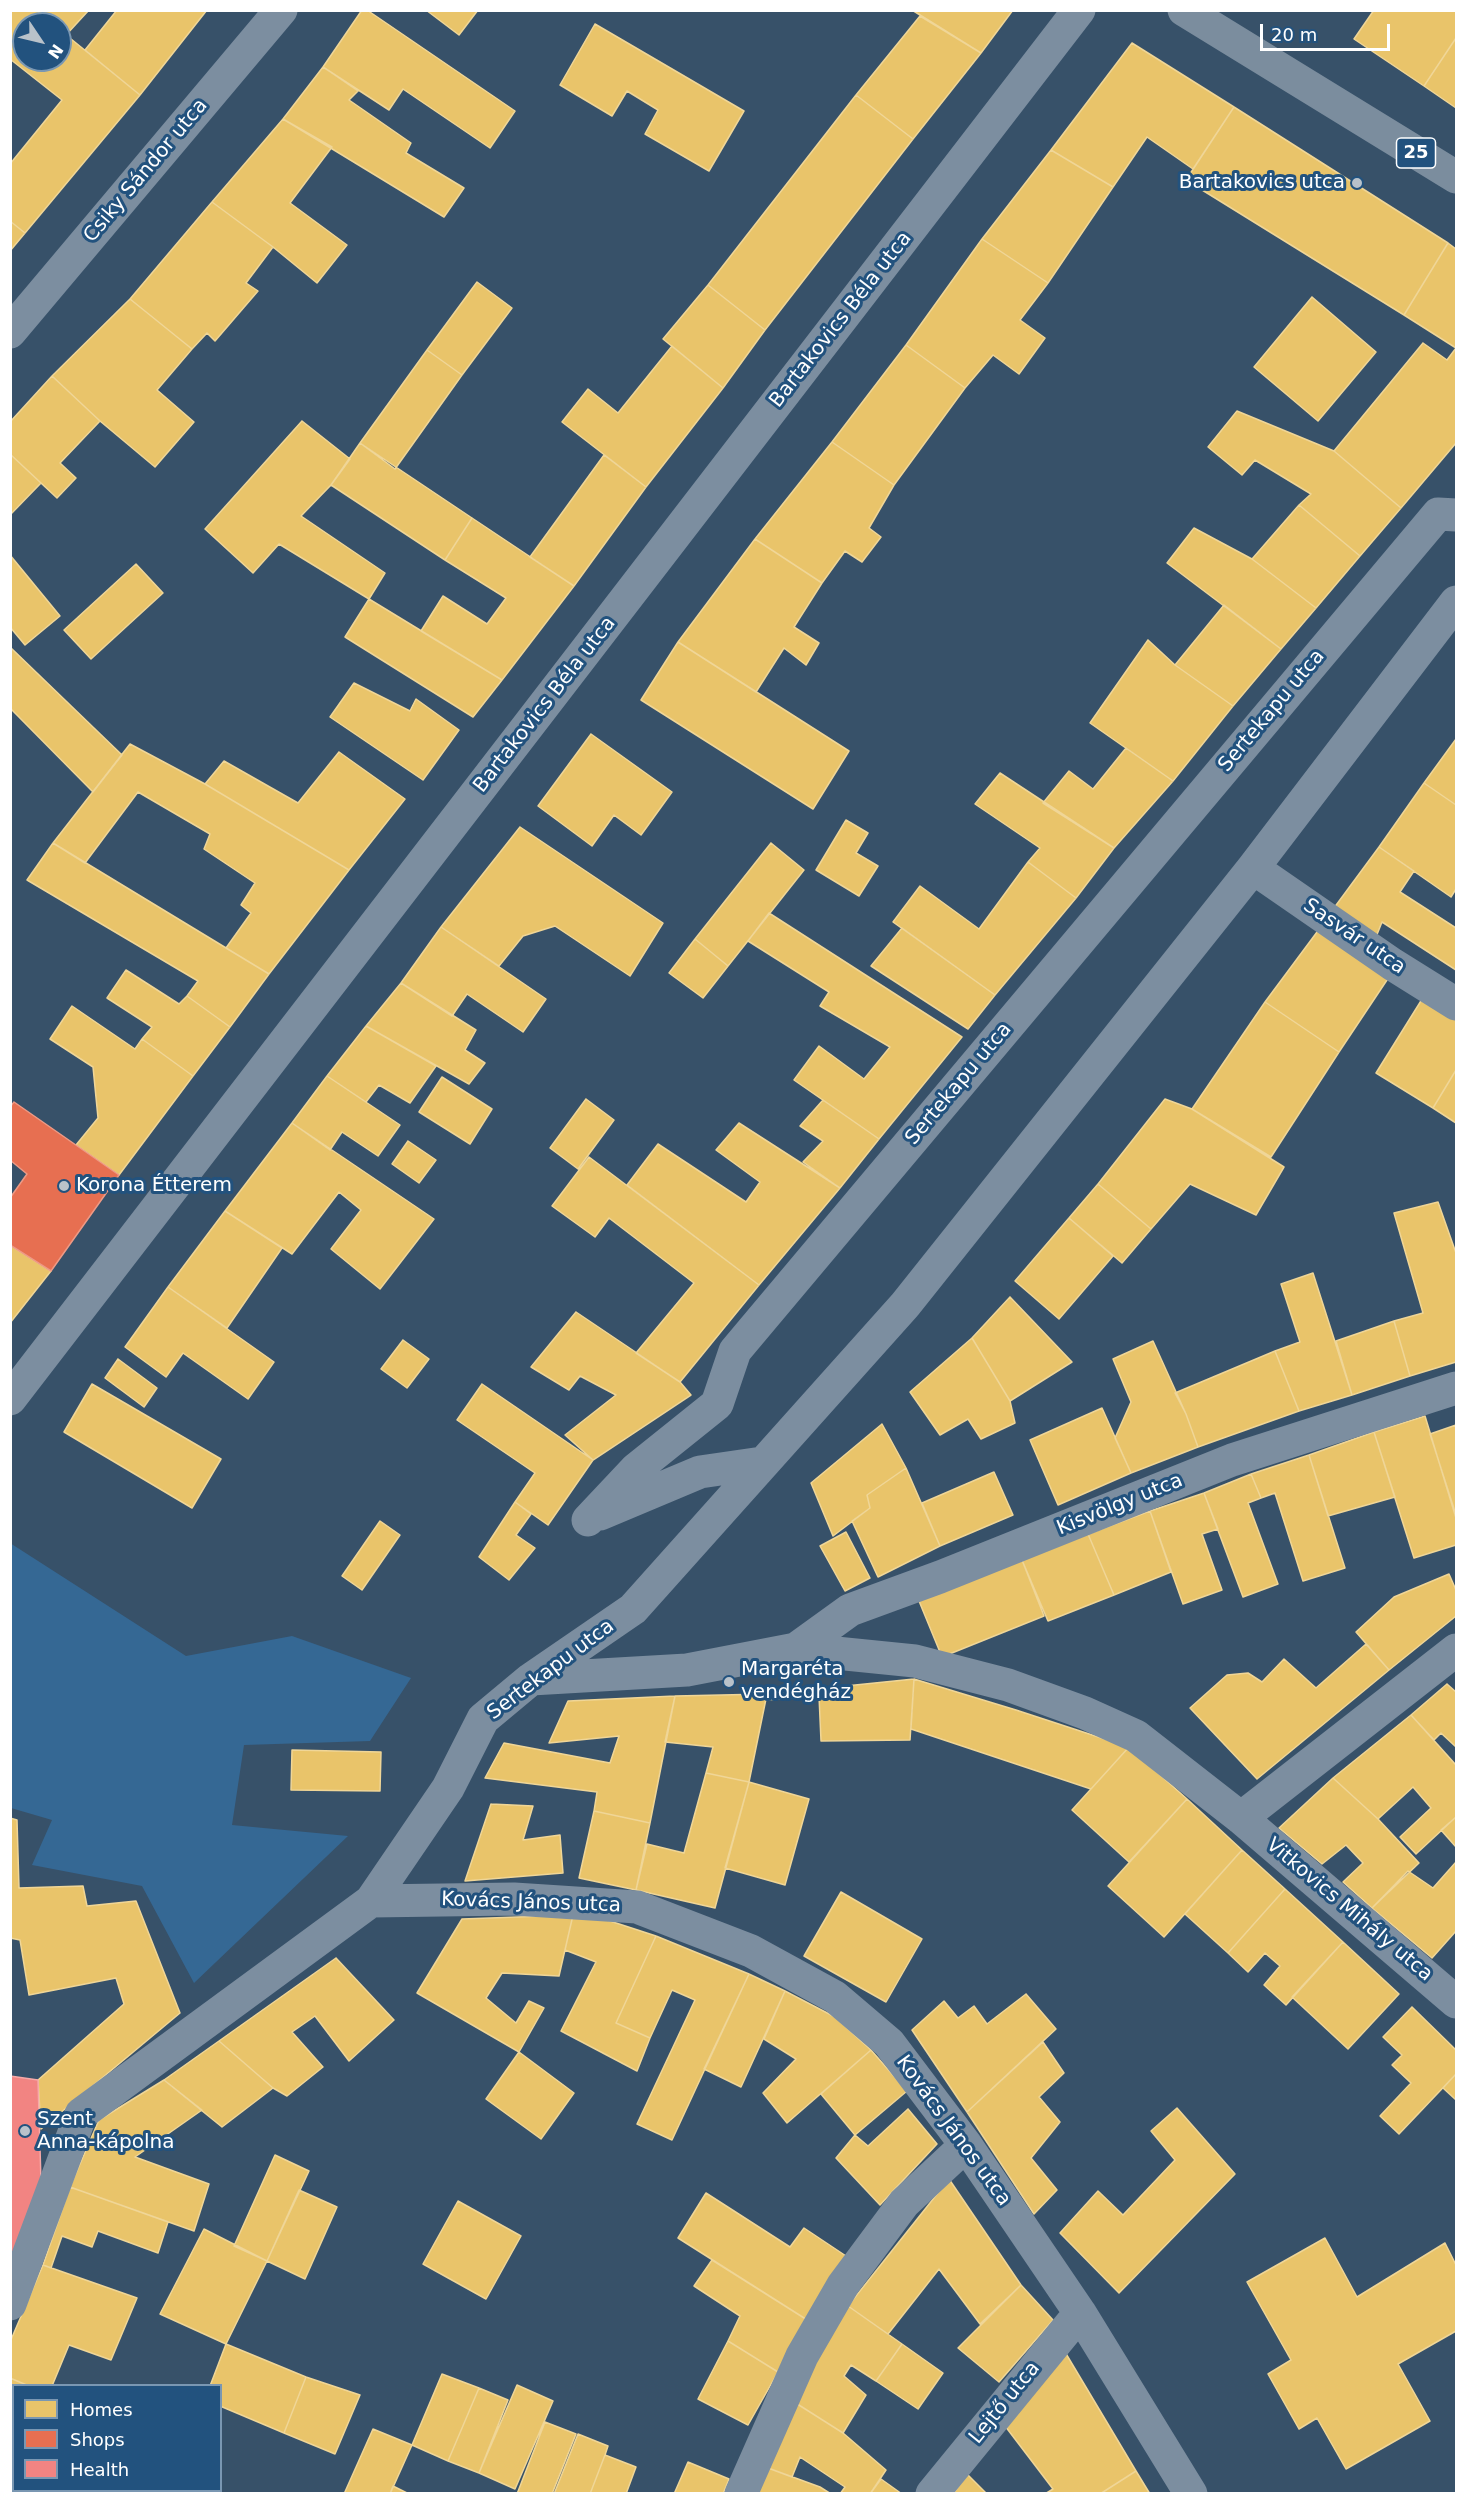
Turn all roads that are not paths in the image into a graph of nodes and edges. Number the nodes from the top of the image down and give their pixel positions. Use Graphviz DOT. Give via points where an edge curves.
graph roads {
  1 [pos="282,10"];
  2 [pos="1079,10"];
  3 [pos="1184,10"];
  4 [pos="1456,177"];
  5 [pos="10,332"];
  6 [pos="1456,515"];
  7 [pos="1456,602"];
  8 [pos="1253,868"];
  9 [pos="1456,1004"];
  10 [pos="1456,1388"];
  11 [pos="10,1399"];
  12 [pos="762,1463"];
  13 [pos="796,1649"];
  14 [pos="1456,1650"];
  15 [pos="531,1679"];
  16 [pos="1241,1818"];
  17 [pos="371,1901"];
  18 [pos="1456,2002"];
  19 [pos="966,2145"];
  20 [pos="10,2304"];
  21 [pos="1080,2313"];
  22 [pos="741,2493"];
  23 [pos="932,2493"];
  24 [pos="1191,2493"];
  1 -- 5 [label="street, Csiky Sándor utca"];
  2 -- 11 [label="street, Bartakovics Béla utca"];
  3 -- 4 [label="main road, 25"];
  6 -- 12 [label="street, Sertekapu utca" via="1438,514 735,1351 717,1404 636,1469 588,1520 700,1472"];
  7 -- 8 [label="street, Sertekapu utca"];
  8 -- 9 [label="street, Sasvár utca"];
  8 -- 12 [label="street, Sertekapu utca" via="905,1305"];
  10 -- 13 [label="street, Kisvölgy utca" via="1232,1460 850,1610"];
  12 -- 15 [label="street, Sertekapu utca" via="633,1609"];
  13 -- 15 [label="street, Vitkovics Mihály utca" via="687,1670"];
  13 -- 16 [label="street, Vitkovics Mihály utca" via="915,1661 1008,1685 1085,1713 1136,1736"];
  14 -- 16 [label="street"];
  15 -- 17 [label="street, Sertekapu utca" via="483,1719 448,1788"];
  16 -- 18 [label="street, Vitkovics Mihály utca"];
  17 -- 19 [label="street, Kovács János utca" via="514,1899 637,1907 751,1951 835,1997 889,2043"];
  17 -- 20 [label="street" via="81,2114"];
  19 -- 21 [label="street, Kovács János utca"];
  19 -- 22 [label="street" via="904,2203 843,2285 802,2356"];
  21 -- 23 [label="street, Lejtő utca"];
  21 -- 24 [label="street, Kovács János utca"];
}
